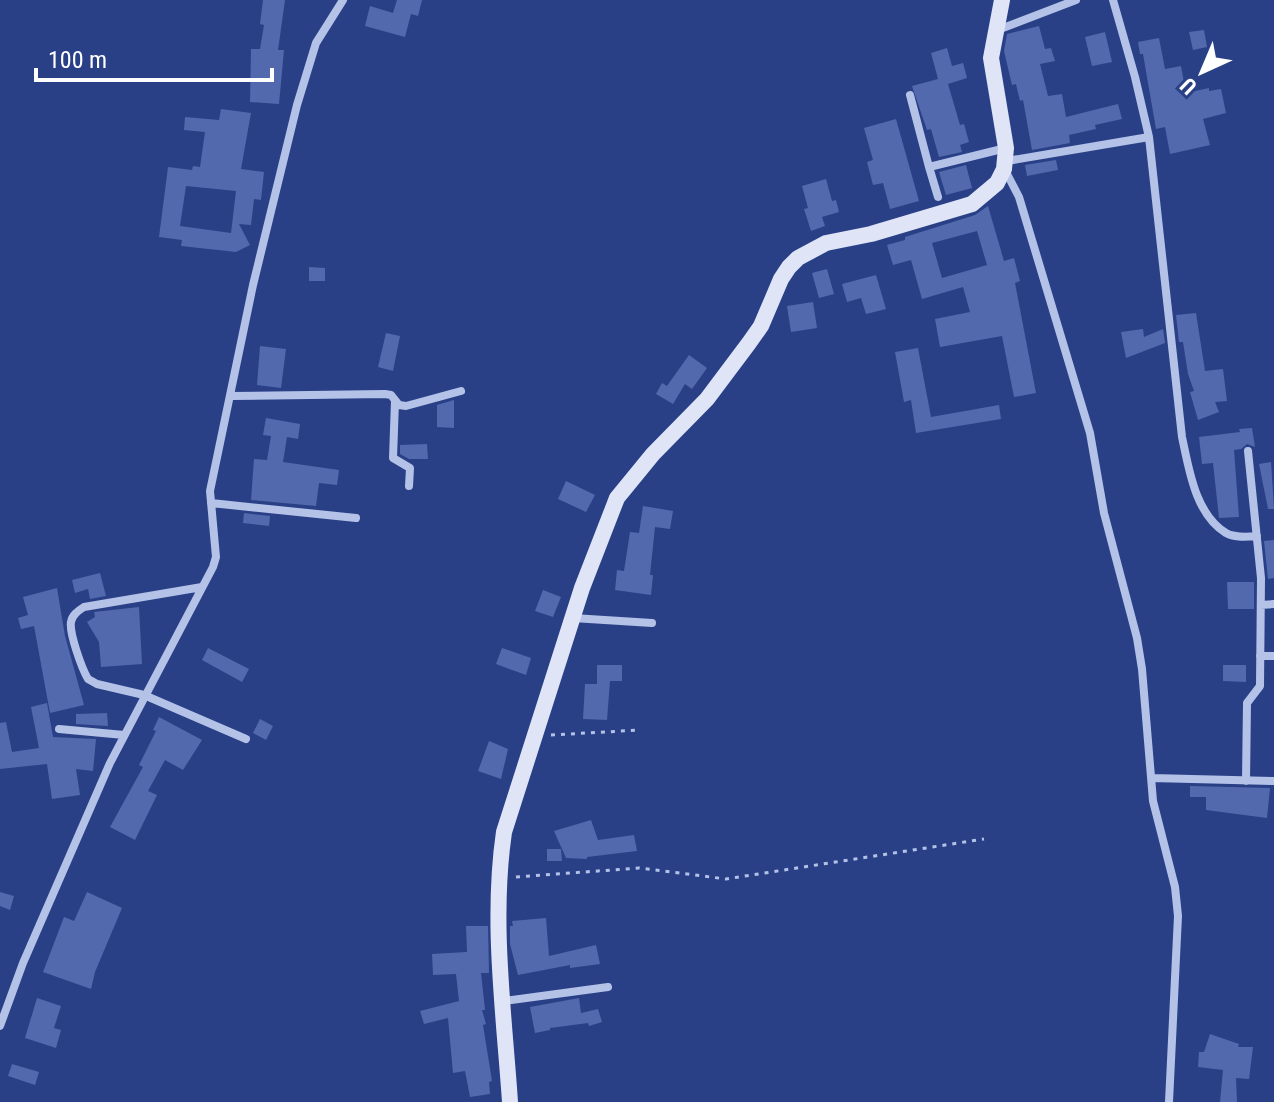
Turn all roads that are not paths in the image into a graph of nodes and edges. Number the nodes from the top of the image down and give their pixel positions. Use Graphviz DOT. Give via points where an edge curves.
graph roads {
  1 [pos="343,0"];
  2 [pos="1002,0"];
  3 [pos="1076,0"];
  4 [pos="1113,0"];
  5 [pos="994,32"];
  6 [pos="910,95"];
  7 [pos="1149,137"];
  8 [pos="1006,159"];
  9 [pos="929,167"];
  10 [pos="938,197"];
  11 [pos="461,391"];
  12 [pos="231,396"];
  13 [pos="395,401"];
  14 [pos="1248,451"];
  15 [pos="409,486"];
  16 [pos="211,503"];
  17 [pos="356,518"];
  18 [pos="1257,536"];
  19 [pos="202,587"];
  20 [pos="1274,604"];
  21 [pos="1261,605"];
  22 [pos="572,618"];
  23 [pos="652,623"];
  24 [pos="1260,656"];
  25 [pos="1274,656"];
  26 [pos="144,695"];
  27 [pos="59,729"];
  28 [pos="124,735"];
  29 [pos="246,739"];
  30 [pos="1152,778"];
  31 [pos="1246,781"];
  32 [pos="1274,781"];
  33 [pos="608,987"];
  34 [pos="504,1001"];
  35 [pos="0,1026"];
  36 [pos="510,1102"];
  37 [pos="1169,1102"];
  1 -- 12 [label="street" via="316,43 297,105"];
  2 -- 5 [label="street"];
  3 -- 5 [label="street"];
  4 -- 7 [label="street"];
  5 -- 8 [label="street" via="991,58"];
  6 -- 9 [label="street"];
  7 -- 8 [label="street"];
  7 -- 18 [label="street" via="1191,482 1211,520 1227,534"];
  8 -- 9 [label="street"];
  8 -- 22 [label="street" via="990,191 972,204 826,243 798,258 781,279 761,326 707,399 617,498"];
  8 -- 30 [label="street" via="1090,433 1104,513 1137,638"];
  9 -- 10 [label="street"];
  11 -- 13 [label="street" via="415,405"];
  12 -- 13 [label="street" via="385,394"];
  12 -- 16 [label="street" via="217,448"];
  13 -- 15 [label="street" via="393,458 410,468"];
  14 -- 18 [label="street"];
  16 -- 17 [label="street"];
  16 -- 19 [label="street" via="216,557"];
  18 -- 21 [label="street"];
  19 -- 26 [label="street"];
  19 -- 26 [label="street" via="84,607 71,621 88,679"];
  20 -- 21 [label="street"];
  21 -- 24 [label="street"];
  22 -- 23 [label="street"];
  22 -- 34 [label="street" via="504,832 498,929"];
  24 -- 25 [label="street"];
  24 -- 31 [label="street" via="1260,686 1247,709"];
  26 -- 28 [label="street"];
  26 -- 29 [label="street"];
  27 -- 28 [label="street"];
  28 -- 35 [label="street"];
  30 -- 31 [label="street"];
  30 -- 37 [label="street" via="1178,916"];
  31 -- 32 [label="street"];
  33 -- 34 [label="street"];
  34 -- 36 [label="street"];
}
